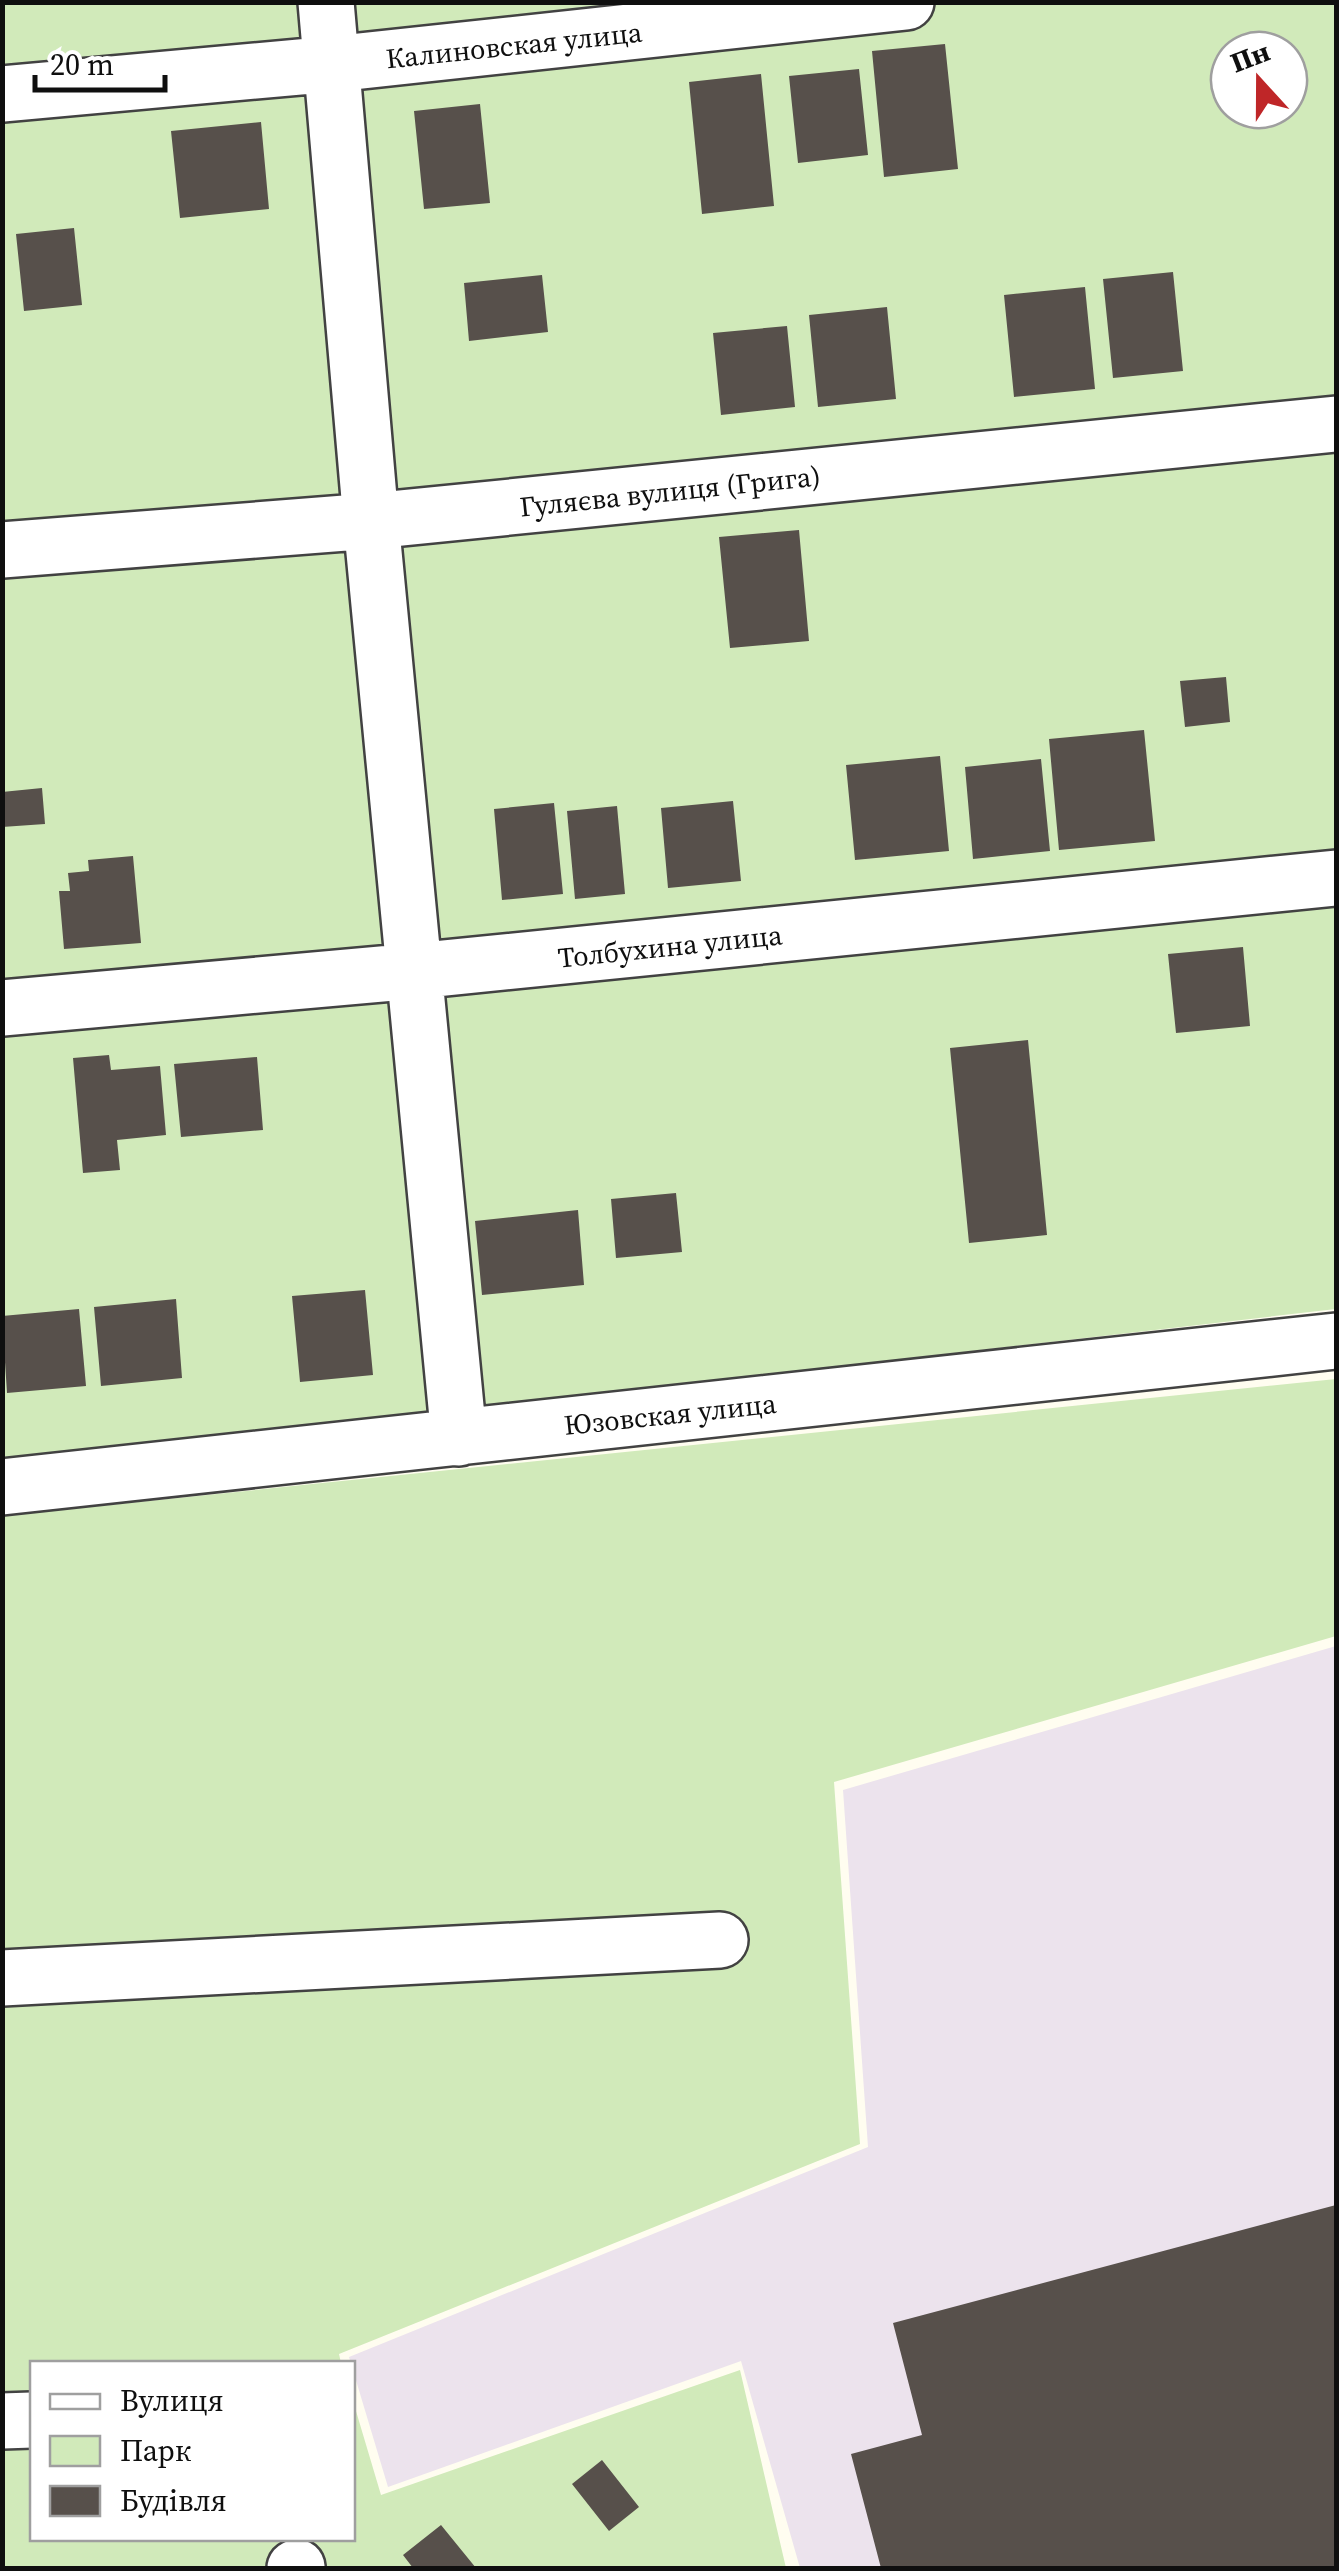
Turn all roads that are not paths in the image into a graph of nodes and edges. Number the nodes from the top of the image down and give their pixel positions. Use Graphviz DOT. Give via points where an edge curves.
graph roads {
  1 [pos="326,2"];
  2 [pos="906,2"];
  3 [pos="333,64"];
  4 [pos="2,94"];
  5 [pos="1336,424"];
  6 [pos="372,522"];
  7 [pos="2,550"];
  8 [pos="1336,878"];
  9 [pos="415,971"];
  10 [pos="2,1008"];
  11 [pos="1336,1341"];
  12 [pos="459,1438"];
  13 [pos="2,1487"];
  14 [pos="720,1940"];
  15 [pos="2,1978"];
  16 [pos="30,2420"];
  17 [pos="2,2422"];
  1 -- 3 [label="lane"];
  2 -- 3 [label="lane, Калиновская улица"];
  3 -- 4 [label="lane, Калиновская улица"];
  3 -- 6 [label="lane"];
  5 -- 6 [label="lane, Гуляєва вулиця (Грига)"];
  6 -- 7 [label="lane, Гуляєва вулиця (Грига)"];
  6 -- 9 [label="lane"];
  8 -- 9 [label="lane, Толбухина улица"];
  9 -- 10 [label="lane, Толбухина улица"];
  9 -- 12 [label="lane"];
  11 -- 12 [label="lane, Юзовская улица"];
  12 -- 13 [label="lane, Юзовская улица"];
  14 -- 15 [label="lane"];
  16 -- 17 [label="lane"];
}
